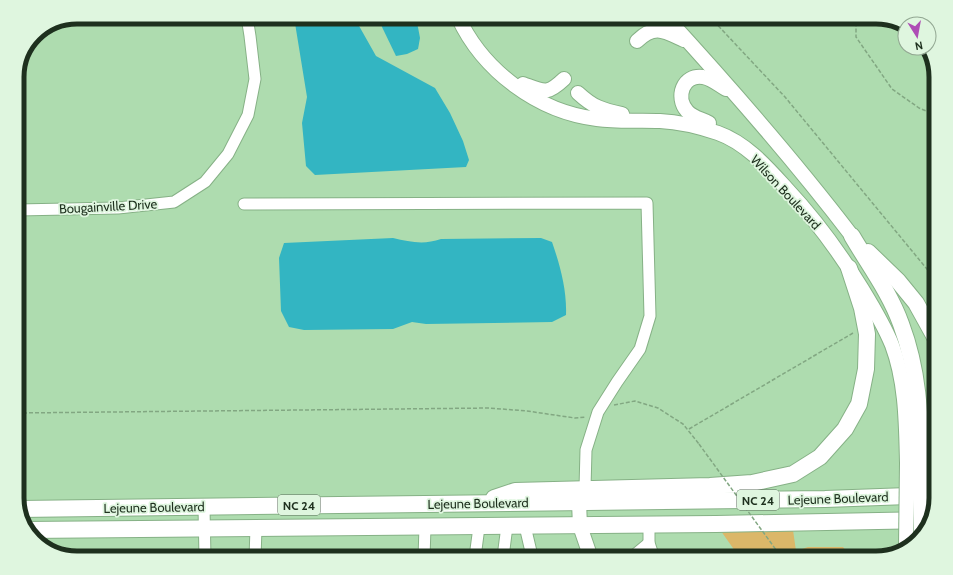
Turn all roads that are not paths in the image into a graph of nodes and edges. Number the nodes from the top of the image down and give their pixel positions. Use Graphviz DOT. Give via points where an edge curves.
graph roads {
  1 [pos="248,24"];
  2 [pos="462,24"];
  3 [pos="672,24"];
  4 [pos="637,41"];
  5 [pos="688,42"];
  6 [pos="504,77"];
  7 [pos="564,79"];
  8 [pos="578,93"];
  9 [pos="738,96"];
  10 [pos="660,121"];
  11 [pos="739,143"];
  12 [pos="244,204"];
  13 [pos="24,210"];
  14 [pos="852,236"];
  15 [pos="849,268"];
  16 [pos="929,326"];
  17 [pos="914,463"];
  18 [pos="582,495"];
  19 [pos="929,495"];
  20 [pos="204,507"];
  21 [pos="25,509"];
  22 [pos="924,520"];
  23 [pos="649,525"];
  24 [pos="507,526"];
  25 [pos="525,526"];
  26 [pos="580,526"];
  27 [pos="921,526"];
  28 [pos="425,527"];
  29 [pos="479,527"];
  30 [pos="256,528"];
  31 [pos="204,529"];
  32 [pos="34,530"];
  33 [pos="907,541"];
  34 [pos="649,543"];
  35 [pos="205,551"];
  36 [pos="255,551"];
  37 [pos="424,551"];
  38 [pos="476,551"];
  39 [pos="504,551"];
  40 [pos="531,551"];
  41 [pos="589,551"];
  42 [pos="639,551"];
  43 [pos="652,551"];
  1 -- 13 [label="street, Bougainville Drive" via="255,79 248,115 228,154 205,182 174,202 118,208"];
  2 -- 6 [label="main road, Wilson Boulevard" via="477,48"];
  3 -- 5 [label="main road, Wilson Boulevard"];
  4 -- 5 [label="main road" via="649,32 659,30"];
  5 -- 9 [label="main road, Wilson Boulevard"];
  6 -- 7 [label="main road" via="541,91 554,88"];
  6 -- 10 [label="main road, Wilson Boulevard" via="526,94 563,112 597,120"];
  8 -- 10 [label="main road" via="601,109"];
  9 -- 11 [label="main road" via="704,77 688,81 681,95 683,105 690,114 717,126"];
  9 -- 14 [label="main road, Wilson Boulevard"];
  10 -- 11 [label="main road, Wilson Boulevard" via="708,130"];
  11 -- 15 [label="main road, Wilson Boulevard" via="767,167 802,205 830,239"];
  12 -- 18 [label="street" via="647,203 650,316 640,349 598,412 586,450"];
  14 -- 16 [label="highway" via="898,281 916,303"];
  14 -- 17 [label="highway" via="888,295 901,324 910,354 921,426"];
  15 -- 17 [label="main road, Wilson Boulevard" via="877,314 892,345 901,380"];
  15 -- 18 [label="highway" via="862,308 867,334 866,369 859,404 845,429 820,457 793,474 752,483"];
  17 -- 27 [label="highway, bridge"];
  17 -- 33 [label="main road, Wilson Boulevard, bridge"];
  18 -- 19 [label="highway, Lejeune Boulevard / NC 24" via="825,499"];
  18 -- 20 [label="highway, Lejeune Boulevard / NC 24" via="515,491 481,503"];
  18 -- 26 [label="main road"];
  20 -- 21 [label="highway, Lejeune Boulevard / NC 24"];
  20 -- 31 [label="street"];
  22 -- 23 [label="highway, Lejeune Boulevard / NC 24"];
  23 -- 26 [label="highway, Lejeune Boulevard / NC 24"];
  23 -- 34 [label="street"];
  24 -- 25 [label="highway, Lejeune Boulevard / NC 24"];
  24 -- 29 [label="highway, Lejeune Boulevard / NC 24"];
  24 -- 39 [label="street"];
  25 -- 26 [label="highway, Lejeune Boulevard / NC 24"];
  25 -- 40 [label="street"];
  26 -- 41 [label="main road"];
  28 -- 29 [label="highway, Lejeune Boulevard / NC 24"];
  28 -- 30 [label="highway, Lejeune Boulevard / NC 24"];
  28 -- 37 [label="street"];
  29 -- 38 [label="street"];
  30 -- 31 [label="highway, Lejeune Boulevard / NC 24"];
  30 -- 36 [label="street"];
  31 -- 32 [label="highway, Lejeune Boulevard / NC 24"];
  31 -- 35 [label="street"];
  34 -- 42 [label="street"];
  34 -- 43 [label="street"];
}
